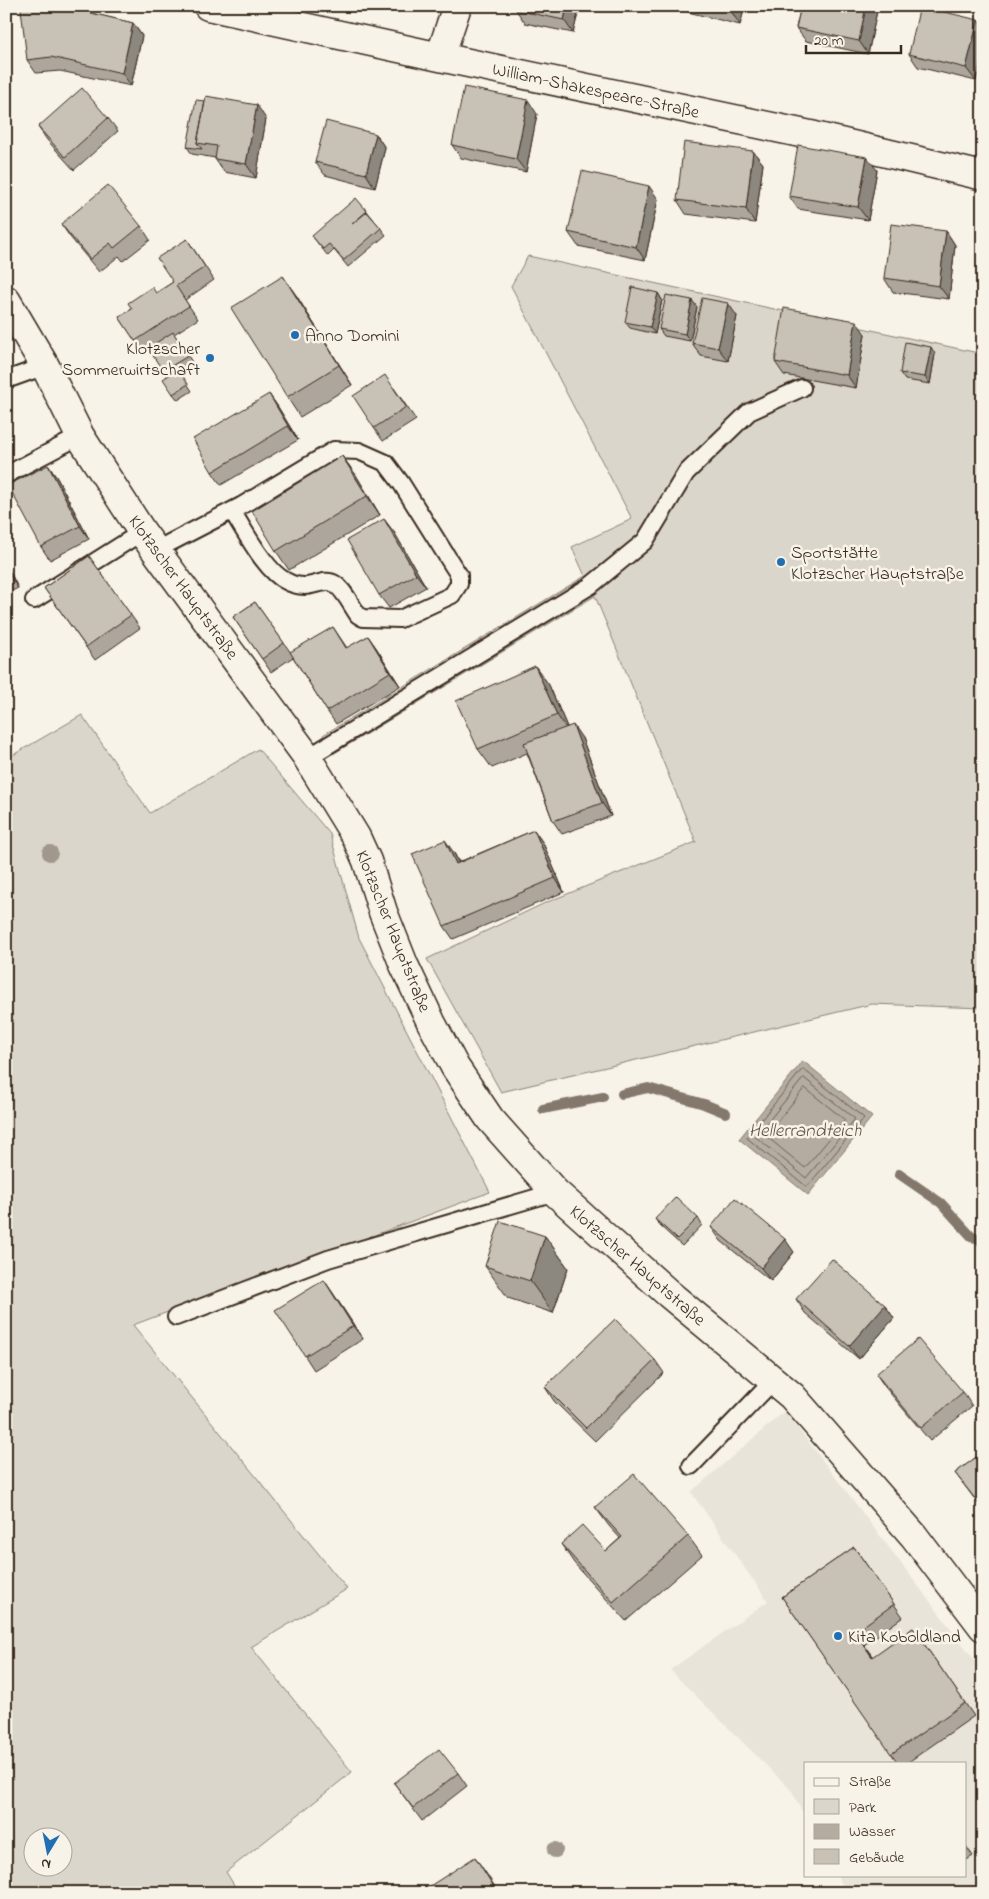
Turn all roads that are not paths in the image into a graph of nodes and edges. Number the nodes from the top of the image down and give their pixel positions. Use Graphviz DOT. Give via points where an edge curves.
graph roads {
  1 [pos="208,6"];
  2 [pos="457,6"];
  3 [pos="440,58"];
  4 [pos="983,176"];
  5 [pos="6,300"];
  6 [pos="45,366"];
  7 [pos="6,380"];
  8 [pos="802,388"];
  9 [pos="80,436"];
  10 [pos="6,475"];
  11 [pos="232,511"];
  12 [pos="149,541"];
  13 [pos="34,600"];
  14 [pos="307,758"];
  15 [pos="555,1192"];
  16 [pos="176,1317"];
  17 [pos="774,1380"];
  18 [pos="691,1466"];
  19 [pos="983,1627"];
  1 -- 3 [label="street, William-Shakespeare-Straße"];
  2 -- 3 [label="street"];
  3 -- 4 [label="street, William-Shakespeare-Straße" via="815,136"];
  5 -- 6 [label="street, Klotzscher Hauptstraße"];
  6 -- 7 [label="lane"];
  6 -- 9 [label="street, Klotzscher Hauptstraße"];
  8 -- 14 [label="lane" via="749,412 686,473 645,542 590,586"];
  9 -- 10 [label="lane"];
  9 -- 12 [label="street, Klotzscher Hauptstraße"];
  11 -- 11 [label="lane" via="334,450 360,450 386,463 401,483 459,575 458,584 452,595 400,619 363,618 334,583 297,585 272,572"];
  11 -- 12 [label="lane"];
  12 -- 13 [label="lane"];
  12 -- 14 [label="street, Klotzscher Hauptstraße"];
  14 -- 15 [label="street, Klotzscher Hauptstraße" via="356,837 404,966 455,1067 490,1119"];
  15 -- 16 [label="lane" via="328,1259"];
  15 -- 17 [label="street, Klotzscher Hauptstraße" via="669,1294"];
  17 -- 18 [label="lane"];
  17 -- 19 [label="street, Klotzscher Hauptstraße" via="792,1396 914,1536"];
}
